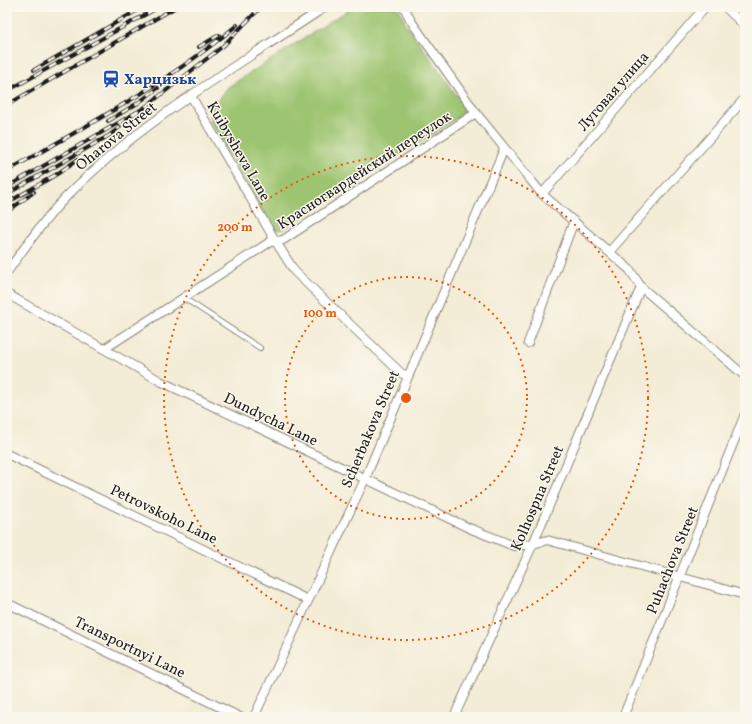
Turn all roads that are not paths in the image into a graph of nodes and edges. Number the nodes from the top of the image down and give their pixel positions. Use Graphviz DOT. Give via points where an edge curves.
graph roads {
  1 [pos="325,7"];
  2 [pos="404,7"];
  3 [pos="705,7"];
  4 [pos="725,7"];
  5 [pos="743,23"];
  6 [pos="191,96"];
  7 [pos="745,98"];
  8 [pos="476,113"];
  9 [pos="504,149"];
  10 [pos="542,194"];
  11 [pos="574,221"];
  12 [pos="276,242"];
  13 [pos="610,251"];
  14 [pos="7,272"];
  15 [pos="641,287"];
  16 [pos="7,294"];
  17 [pos="184,298"];
  18 [pos="528,343"];
  19 [pos="260,348"];
  20 [pos="104,350"];
  21 [pos="408,376"];
  22 [pos="745,376"];
  23 [pos="745,414"];
  24 [pos="7,454"];
  25 [pos="365,479"];
  26 [pos="533,544"];
  27 [pos="681,576"];
  28 [pos="745,595"];
  29 [pos="308,600"];
  30 [pos="7,603"];
  31 [pos="240,717"];
  32 [pos="254,717"];
  33 [pos="454,717"];
  34 [pos="623,717"];
  1 -- 6 [label="street, Oharova Street"];
  2 -- 8 [label="street" via="411,21"];
  3 -- 10 [label="street, Луговая улица"];
  4 -- 5 [label="street"];
  6 -- 12 [label="street, Kuibysheva Lane"];
  6 -- 14 [label="street, Oharova Street" via="156,120 66,197"];
  7 -- 13 [label="street"];
  8 -- 9 [label="street"];
  8 -- 12 [label="street, Красногвардейский переулок" via="283,240"];
  9 -- 10 [label="street"];
  9 -- 21 [label="street, Scherbakova Street"];
  10 -- 11 [label="street"];
  11 -- 13 [label="street"];
  11 -- 18 [label="street"];
  12 -- 17 [label="street, Красногвардейский переулок" via="270,242"];
  12 -- 21 [label="street, Kuibysheva Lane" via="295,272 401,373"];
  13 -- 15 [label="street" via="630,270"];
  15 -- 22 [label="street"];
  15 -- 26 [label="street, Kolhospna Street"];
  16 -- 20 [label="street, Dundycha Lane"];
  17 -- 19 [label="lane"];
  17 -- 20 [label="street, Красногвардейский переулок"];
  20 -- 25 [label="street, Dundycha Lane" via="162,382"];
  21 -- 25 [label="street, Scherbakova Street"];
  23 -- 27 [label="street, Puhachova Street"];
  24 -- 29 [label="street, Petrovskoho Lane"];
  25 -- 26 [label="street, Dundycha Lane" via="469,528 514,546"];
  25 -- 29 [label="street, Scherbakova Street"];
  26 -- 27 [label="street, Dundycha Lane" via="547,540"];
  26 -- 33 [label="street, Kolhospna Street"];
  27 -- 28 [label="street, Dundycha Lane"];
  27 -- 34 [label="street, Puhachova Street"];
  29 -- 32 [label="street, Scherbakova Street"];
  30 -- 31 [label="street, Transportnyi Lane"];
}
